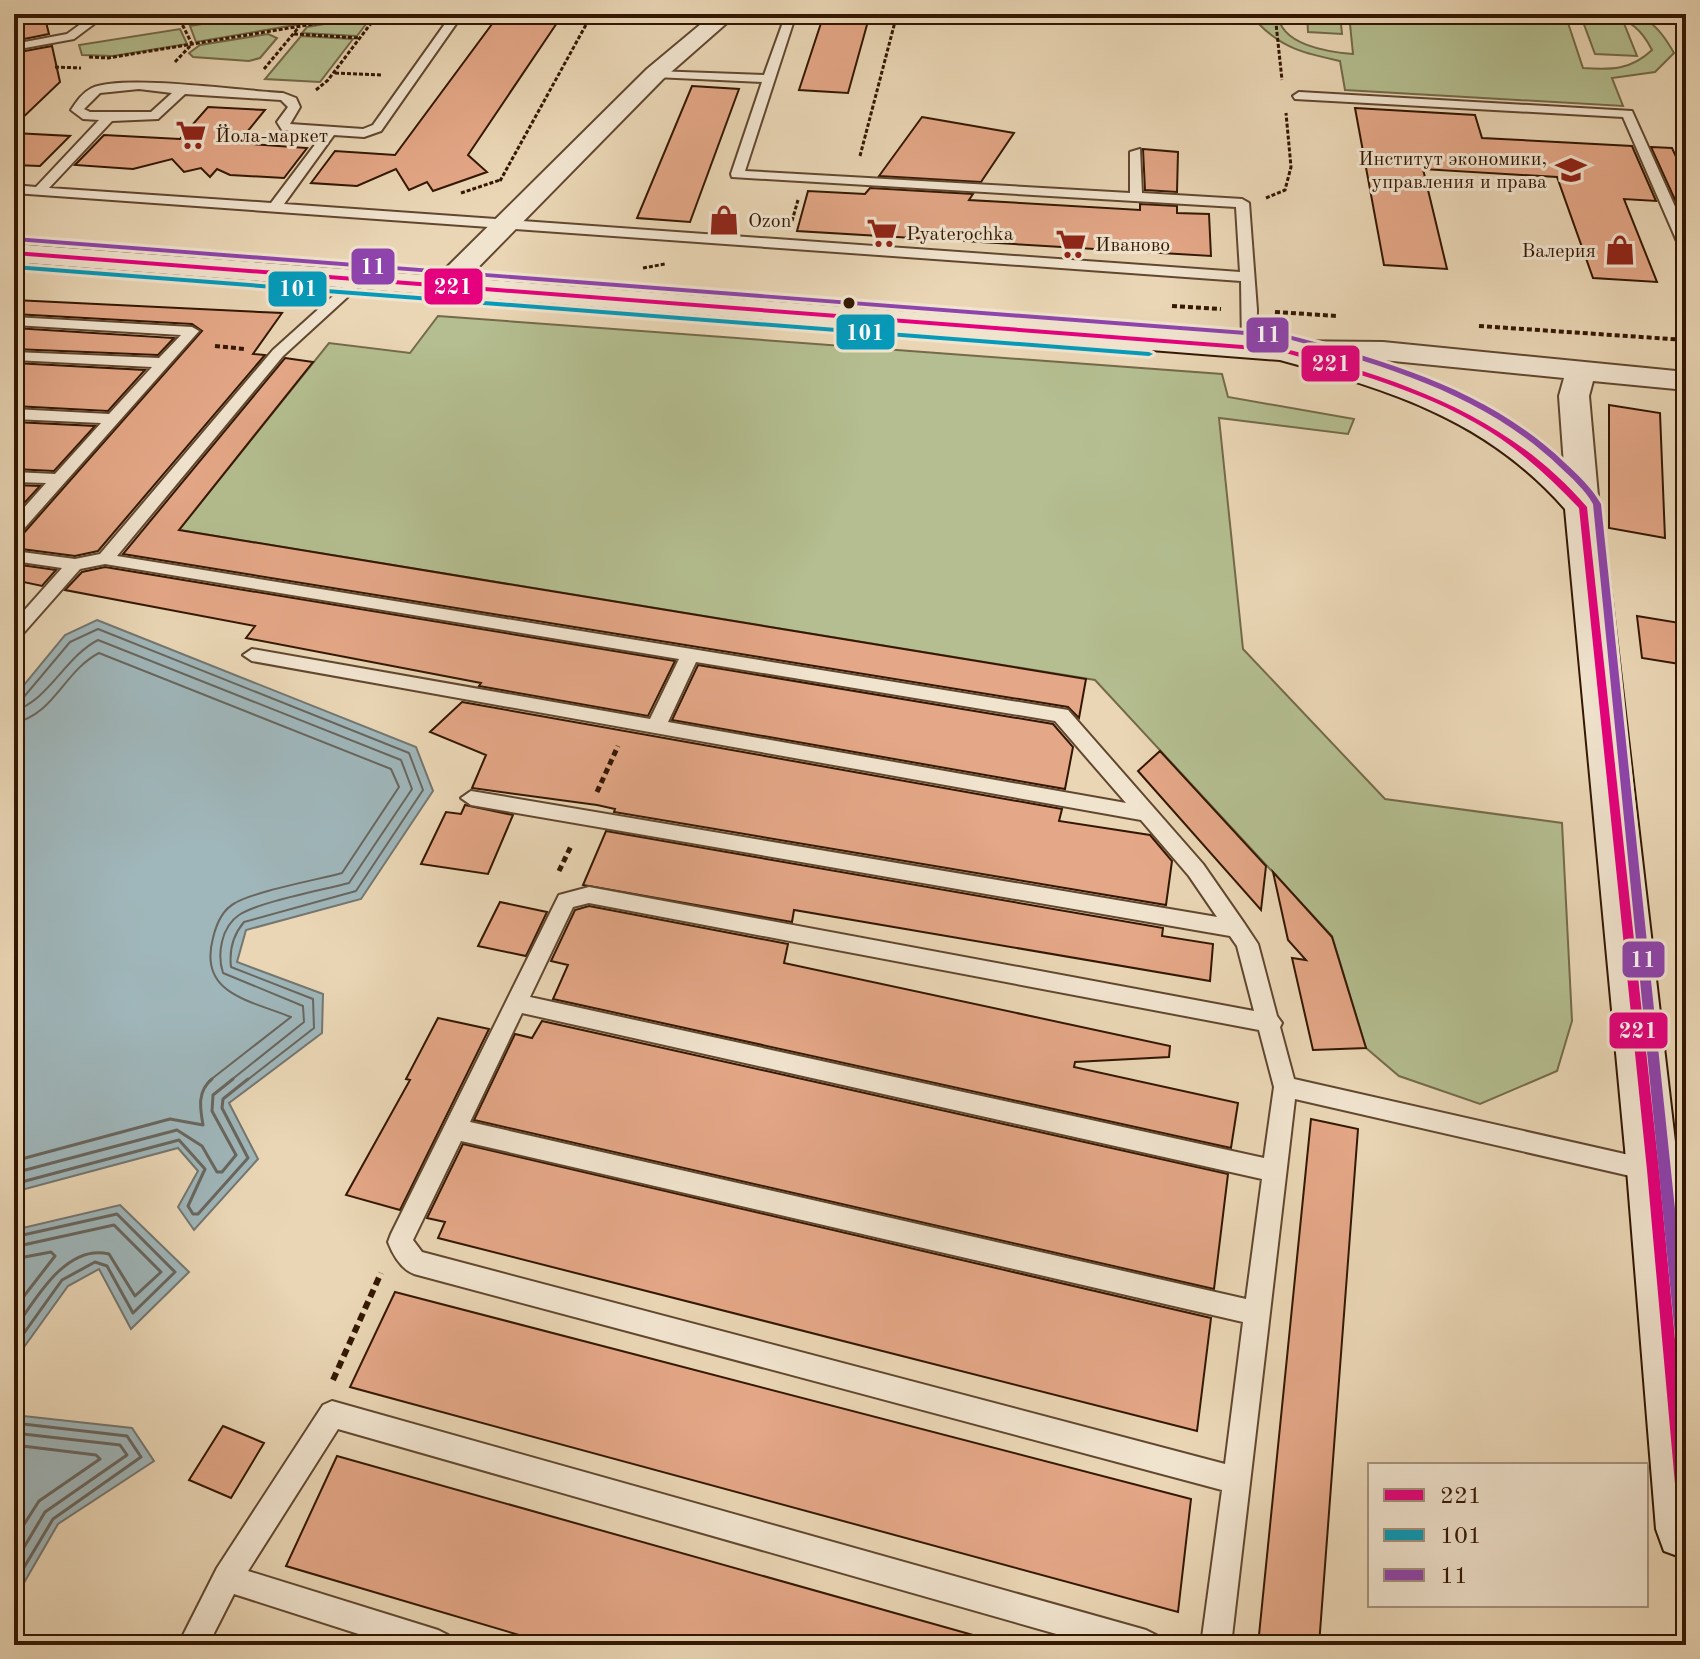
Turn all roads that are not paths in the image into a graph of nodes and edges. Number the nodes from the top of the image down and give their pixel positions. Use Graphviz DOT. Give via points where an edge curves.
graph roads {
  1 [pos="85,14"];
  2 [pos="726,14"];
  3 [pos="791,14"];
  4 [pos="456,17"];
  5 [pos="14,47"];
  6 [pos="655,74"];
  7 [pos="768,79"];
  8 [pos="182,90"];
  9 [pos="1299,96"];
  10 [pos="109,117"];
  11 [pos="331,131"];
  12 [pos="1136,152"];
  13 [pos="14,189"];
  14 [pos="39,191"];
  15 [pos="1136,197"];
  16 [pos="275,207"];
  17 [pos="509,222"];
  18 [pos="1686,246"];
  19 [pos="14,253"];
  20 [pos="1248,277"];
  21 [pos="358,281"];
  22 [pos="442,288"];
  23 [pos="14,321"];
  24 [pos="1265,349"];
  25 [pos="14,356"];
  26 [pos="163,363"];
  27 [pos="1581,369"];
  28 [pos="1686,381"];
  29 [pos="14,414"];
  30 [pos="112,419"];
  31 [pos="14,477"];
  32 [pos="59,479"];
  33 [pos="1583,507"];
  34 [pos="14,529"];
  35 [pos="14,556"];
  36 [pos="105,559"];
  37 [pos="75,564"];
  38 [pos="14,633"];
  39 [pos="252,655"];
  40 [pos="690,655"];
  41 [pos="656,727"];
  42 [pos="471,798"];
  43 [pos="1148,814"];
  44 [pos="1237,929"];
  45 [pos="517,1003"];
  46 [pos="1271,1023"];
  47 [pos="1285,1087"];
  48 [pos="455,1129"];
  49 [pos="1653,1170"];
  50 [pos="1274,1171"];
  51 [pos="1256,1313"];
  52 [pos="1236,1480"];
  53 [pos="1686,1529"];
  54 [pos="227,1578"];
  55 [pos="193,1645"];
  56 [pos="438,1645"];
  57 [pos="1146,1645"];
  58 [pos="1216,1645"];
  1 -- 5 [label="lane" via="88,24 82,31"];
  2 -- 6 [label="street"];
  3 -- 7 [label="lane"];
  4 -- 11 [label="lane" via="375,130"];
  6 -- 7 [label="lane"];
  6 -- 17 [label="street"];
  7 -- 15 [label="lane" via="737,174"];
  8 -- 10 [label="lane" via="154,116"];
  8 -- 10 [label="lane" via="102,88 77,107 81,114"];
  8 -- 11 [label="lane" via="275,96 292,101 294,107 283,122 286,127"];
  9 -- 18 [label="lane" via="1628,114"];
  10 -- 14 [label="lane"];
  11 -- 16 [label="lane"];
  12 -- 15 [label="lane"];
  13 -- 14 [label="lane"];
  14 -- 16 [label="lane"];
  15 -- 20 [label="lane" via="1242,203"];
  16 -- 17 [label="lane"];
  17 -- 20 [label="lane"];
  17 -- 22 [label="street"];
  19 -- 21 [label="street"];
  20 -- 24 [label="lane"];
  21 -- 22 [label="street"];
  21 -- 36 [label="lane" via="278,353"];
  22 -- 24 [label="street"];
  23 -- 26 [label="lane" via="192,331"];
  24 -- 27 [label="street" via="1383,351"];
  24 -- 33 [label="street" via="1392,382 1490,424 1530,450"];
  25 -- 26 [label="lane"];
  26 -- 30 [label="lane"];
  27 -- 28 [label="street"];
  27 -- 33 [label="street" via="1574,396"];
  29 -- 30 [label="lane"];
  30 -- 32 [label="lane"];
  31 -- 32 [label="lane"];
  32 -- 34 [label="lane"];
  33 -- 49 [label="street"];
  35 -- 37 [label="lane"];
  36 -- 37 [label="lane"];
  36 -- 40 [label="lane"];
  37 -- 38 [label="lane"];
  39 -- 41 [label="lane"];
  40 -- 41 [label="lane"];
  40 -- 43 [label="lane" via="1061,715"];
  41 -- 43 [label="lane"];
  42 -- 44 [label="lane"];
  43 -- 44 [label="lane"];
  44 -- 46 [label="lane" via="1247,944"];
  45 -- 46 [label="lane" via="566,901 589,895"];
  45 -- 48 [label="lane"];
  45 -- 50 [label="lane"];
  46 -- 47 [label="lane"];
  47 -- 49 [label="lane"];
  47 -- 50 [label="lane"];
  48 -- 51 [label="lane"];
  48 -- 52 [label="lane" via="400,1242 414,1262"];
  49 -- 53 [label="street"];
  50 -- 51 [label="lane"];
  51 -- 52 [label="lane"];
  52 -- 58 [label="lane"];
  54 -- 55 [label="lane"];
  54 -- 56 [label="lane"];
  54 -- 57 [label="lane" via="332,1414"];
}
